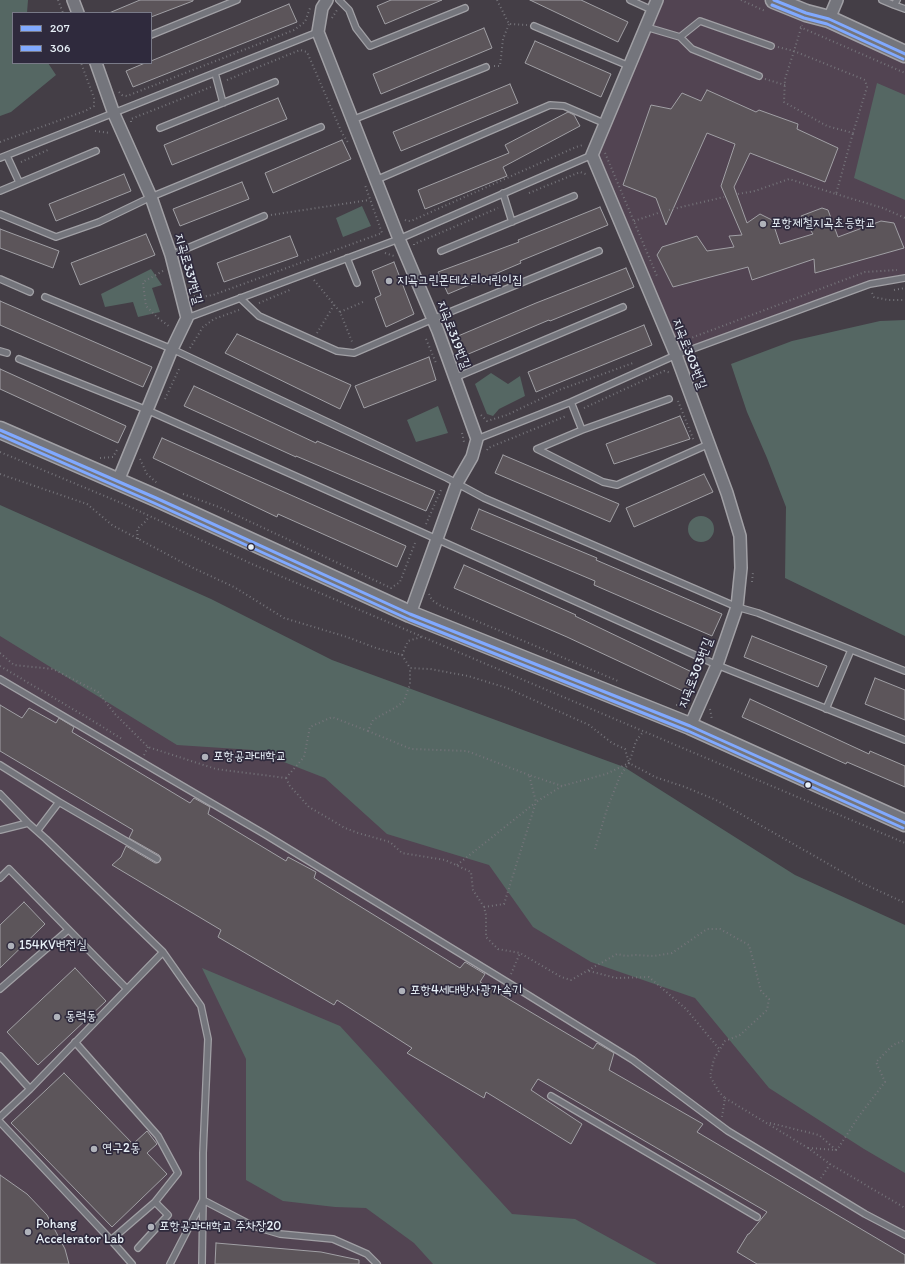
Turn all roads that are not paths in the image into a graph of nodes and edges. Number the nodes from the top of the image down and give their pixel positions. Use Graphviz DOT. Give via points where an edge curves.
graph roads {
  1 [pos="73,0"];
  2 [pos="237,0"];
  3 [pos="339,0"];
  4 [pos="630,0"];
  5 [pos="837,0"];
  6 [pos="882,0"];
  7 [pos="324,2"];
  8 [pos="896,2"];
  9 [pos="655,5"];
  10 [pos="770,6"];
  11 [pos="464,8"];
  12 [pos="905,9"];
  13 [pos="78,12"];
  14 [pos="829,19"];
  15 [pos="534,26"];
  16 [pos="646,27"];
  17 [pos="318,32"];
  18 [pos="152,35"];
  19 [pos="680,37"];
  20 [pos="771,46"];
  21 [pos="905,54"];
  22 [pos="96,64"];
  23 [pos="629,66"];
  24 [pos="486,67"];
  25 [pos="215,73"];
  26 [pos="759,76"];
  27 [pos="274,82"];
  28 [pos="223,103"];
  29 [pos="114,114"];
  30 [pos="352,120"];
  31 [pos="606,124"];
  32 [pos="321,127"];
  33 [pos="160,128"];
  34 [pos="96,151"];
  35 [pos="592,155"];
  36 [pos="7,156"];
  37 [pos="0,158"];
  38 [pos="376,180"];
  39 [pos="19,182"];
  40 [pos="0,191"];
  41 [pos="503,193"];
  42 [pos="574,196"];
  43 [pos="151,197"];
  44 [pos="0,214"];
  45 [pos="264,216"];
  46 [pos="512,222"];
  47 [pos="399,239"];
  48 [pos="441,251"];
  49 [pos="600,251"];
  50 [pos="171,255"];
  51 [pos="347,258"];
  52 [pos="905,278"];
  53 [pos="0,279"];
  54 [pos="357,283"];
  55 [pos="30,292"];
  56 [pos="45,297"];
  57 [pos="240,298"];
  58 [pos="623,307"];
  59 [pos="187,318"];
  60 [pos="433,320"];
  61 [pos="172,349"];
  62 [pos="0,350"];
  63 [pos="7,353"];
  64 [pos="676,355"];
  65 [pos="19,359"];
  66 [pos="454,378"];
  67 [pos="669,399"];
  68 [pos="570,402"];
  69 [pos="147,410"];
  70 [pos="0,430"];
  71 [pos="582,430"];
  72 [pos="476,439"];
  73 [pos="709,444"];
  74 [pos="118,481"];
  75 [pos="458,483"];
  76 [pos="437,539"];
  77 [pos="737,606"];
  78 [pos="410,614"];
  79 [pos="851,650"];
  80 [pos="717,665"];
  81 [pos="905,671"];
  82 [pos="0,679"];
  83 [pos="826,709"];
  84 [pos="690,726"];
  85 [pos="905,740"];
  86 [pos="0,765"];
  87 [pos="0,794"];
  88 [pos="59,802"];
  89 [pos="28,823"];
  90 [pos="905,823"];
  91 [pos="0,830"];
  92 [pos="37,831"];
  93 [pos="157,859"];
  94 [pos="0,878"];
  95 [pos="68,930"];
  96 [pos="163,952"];
  97 [pos="0,989"];
  98 [pos="127,989"];
  99 [pos="75,1042"];
  100 [pos="0,1056"];
  101 [pos="30,1089"];
  102 [pos="551,1096"];
  103 [pos="0,1117"];
  104 [pos="0,1122"];
  105 [pos="203,1200"];
  106 [pos="155,1202"];
  107 [pos="757,1217"];
  108 [pos="905,1235"];
  109 [pos="111,1240"];
  110 [pos="138,1248"];
  111 [pos="374,1263"];
  112 [pos="132,1264"];
  113 [pos="170,1264"];
  114 [pos="202,1264"];
  1 -- 13 [label="street"];
  2 -- 18 [label="lane"];
  3 -- 11 [label="lane" via="349,10 356,28 370,46"];
  4 -- 9 [label="lane"];
  5 -- 14 [label="street"];
  6 -- 8 [label="lane"];
  7 -- 17 [label="street"];
  8 -- 12 [label="lane"];
  9 -- 16 [label="street"];
  10 -- 14 [label="main road" via="800,21"];
  14 -- 21 [label="main road"];
  15 -- 23 [label="lane"];
  16 -- 19 [label="lane"];
  16 -- 23 [label="street"];
  17 -- 25 [label="lane"];
  17 -- 30 [label="street, 지곡로319번길"];
  19 -- 20 [label="lane" via="700,21"];
  19 -- 26 [label="lane" via="692,49"];
  22 -- 29 [label="street, 지곡로337번길"];
  23 -- 31 [label="street"];
  24 -- 30 [label="lane"];
  25 -- 28 [label="lane"];
  25 -- 29 [label="lane"];
  27 -- 28 [label="lane"];
  28 -- 33 [label="lane"];
  29 -- 36 [label="lane"];
  29 -- 43 [label="street, 지곡로337번길"];
  30 -- 38 [label="street, 지곡로319번길"];
  31 -- 35 [label="street"];
  31 -- 38 [label="lane" via="564,106 550,105"];
  32 -- 43 [label="lane"];
  34 -- 39 [label="lane"];
  35 -- 41 [label="lane"];
  35 -- 64 [label="street, 지곡로303번길"];
  36 -- 37 [label="lane"];
  36 -- 39 [label="lane"];
  38 -- 47 [label="street, 지곡로319번길"];
  39 -- 40 [label="lane"];
  41 -- 46 [label="lane"];
  41 -- 47 [label="lane"];
  42 -- 46 [label="lane"];
  43 -- 44 [label="lane" via="99,222 56,237"];
  43 -- 50 [label="street, 지곡로337번길"];
  45 -- 50 [label="lane"];
  46 -- 48 [label="lane"];
  47 -- 51 [label="lane"];
  47 -- 60 [label="street, 지곡로319번길"];
  49 -- 60 [label="lane"];
  50 -- 59 [label="street, 지곡로337번길"];
  51 -- 54 [label="lane"];
  51 -- 57 [label="lane"];
  52 -- 64 [label="lane" via="870,284"];
  53 -- 55 [label="lane"];
  56 -- 61 [label="lane"];
  57 -- 59 [label="lane"];
  57 -- 60 [label="lane" via="259,316 337,351 354,353"];
  58 -- 66 [label="lane"];
  59 -- 61 [label="street, 지곡로337번길"];
  60 -- 66 [label="street, 지곡로319번길"];
  61 -- 69 [label="street, 지곡로337번길"];
  61 -- 75 [label="lane"];
  62 -- 63 [label="lane"];
  64 -- 68 [label="lane"];
  64 -- 73 [label="street, 지곡로303번길"];
  65 -- 69 [label="lane"];
  66 -- 72 [label="street, 지곡로319번길"];
  67 -- 71 [label="lane"];
  68 -- 71 [label="lane"];
  68 -- 72 [label="lane"];
  69 -- 74 [label="street, 지곡로337번길"];
  69 -- 76 [label="lane"];
  70 -- 74 [label="main road"];
  71 -- 73 [label="lane" via="537,449 603,482 617,485"];
  72 -- 75 [label="street" via="472,457"];
  73 -- 77 [label="street, 지곡로303번길" via="740,536 741,568"];
  74 -- 78 [label="main road"];
  75 -- 76 [label="street"];
  75 -- 77 [label="lane" via="484,498"];
  76 -- 78 [label="street"];
  76 -- 80 [label="lane"];
  77 -- 79 [label="lane"];
  77 -- 80 [label="street, 지곡로303번길"];
  78 -- 84 [label="main road"];
  79 -- 81 [label="lane"];
  79 -- 83 [label="lane"];
  80 -- 83 [label="lane"];
  80 -- 84 [label="street, 지곡로303번길"];
  82 -- 108 [label="lane" via="260,831 507,982 633,1060 721,1126 865,1214"];
  83 -- 85 [label="lane"];
  84 -- 90 [label="main road"];
  86 -- 88 [label="lane"];
  87 -- 89 [label="lane"];
  88 -- 92 [label="lane"];
  88 -- 93 [label="lane"];
  89 -- 91 [label="lane"];
  89 -- 92 [label="lane"];
  92 -- 96 [label="lane"];
  94 -- 95 [label="lane" via="9,869"];
  95 -- 97 [label="lane"];
  95 -- 98 [label="lane"];
  96 -- 98 [label="lane"];
  96 -- 105 [label="lane" via="201,1006 208,1039"];
  98 -- 99 [label="lane"];
  99 -- 101 [label="lane"];
  99 -- 106 [label="lane" via="158,1136 178,1173"];
  100 -- 101 [label="lane"];
  101 -- 103 [label="lane"];
  102 -- 107 [label="lane"];
  104 -- 109 [label="lane"];
  105 -- 111 [label="lane" via="252,1226 280,1234 333,1239 367,1254"];
  105 -- 113 [label="lane"];
  105 -- 114 [label="lane"];
  106 -- 109 [label="lane"];
  106 -- 110 [label="lane" via="168,1215"];
  109 -- 112 [label="lane"];
}
